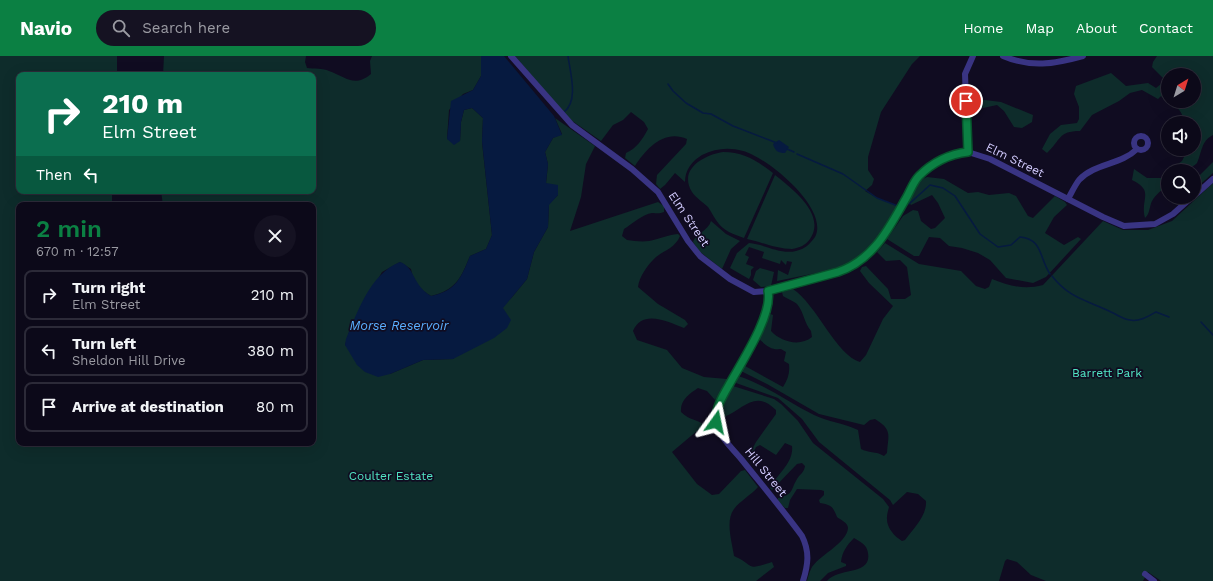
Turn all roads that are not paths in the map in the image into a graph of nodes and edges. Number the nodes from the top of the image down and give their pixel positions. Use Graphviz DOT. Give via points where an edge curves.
graph roads {
  1 [pos="511,56"];
  2 [pos="973,56"];
  3 [pos="1003,56"];
  4 [pos="1083,56"];
  5 [pos="1137,149"];
  6 [pos="968,152"];
  7 [pos="1213,179"];
  8 [pos="1201,189"];
  9 [pos="1068,199"];
  10 [pos="1185,204"];
  11 [pos="768,291"];
  12 [pos="1145,574"];
  13 [pos="803,581"];
  14 [pos="1154,581"];
  1 -- 11 [label="street, Elm Street" via="572,125 632,169 658,192 700,256 746,289 754,292"];
  2 -- 6 [label="street" via="965,74"];
  3 -- 4 [label="street" via="1016,62 1030,64 1052,63"];
  5 -- 9 [label="street" via="1122,160 1088,173 1079,180"];
  6 -- 9 [label="street, Elm Street" via="990,159"];
  6 -- 11 [label="street, Elm Street" via="956,153 936,162 918,176 890,227 865,258 834,273"];
  7 -- 8 [label="street, Elm Street"];
  9 -- 10 [label="street, Elm Street" via="1124,226 1155,224 1174,214"];
  11 -- 13 [label="street, Hill Street" via="768,311 715,413 716,422 726,442 802,536 808,555"];
  12 -- 14 [label="street"];
}
